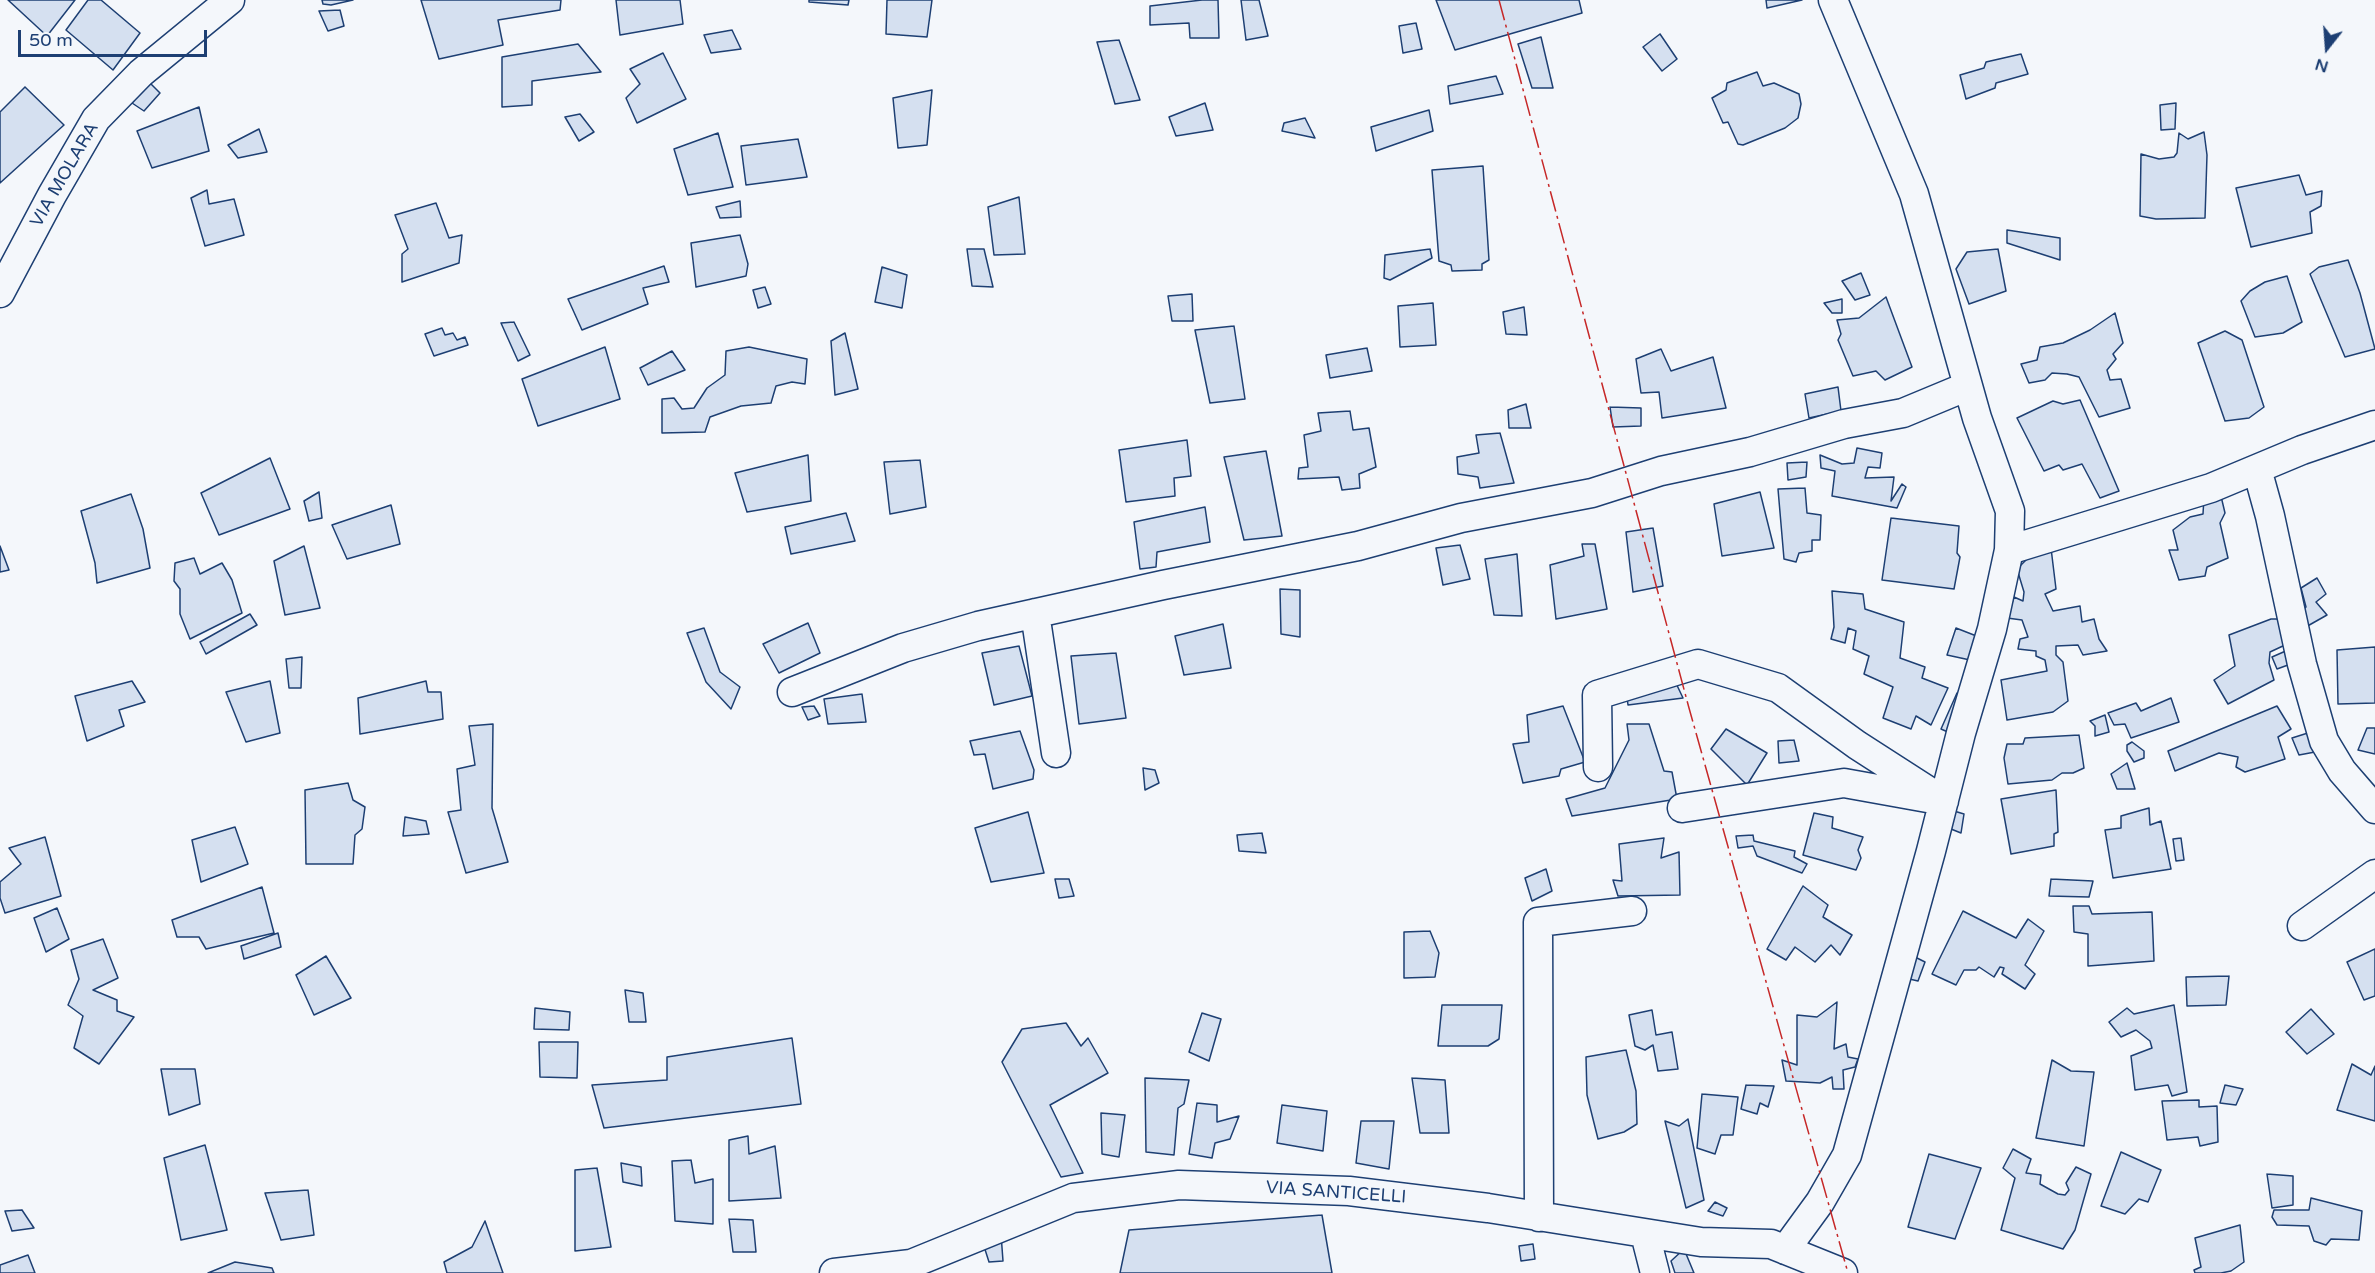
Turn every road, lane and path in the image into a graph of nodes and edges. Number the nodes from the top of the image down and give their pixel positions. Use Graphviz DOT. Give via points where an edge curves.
graph roads {
  1 [pos="230,0"];
  2 [pos="1833,0"];
  3 [pos="0,293"];
  4 [pos="1968,386"];
  5 [pos="2375,425"];
  6 [pos="2257,469"];
  7 [pos="2009,550"];
  8 [pos="1035,613"];
  9 [pos="792,692"];
  10 [pos="1056,753"];
  11 [pos="1598,767"];
  12 [pos="1944,801"];
  13 [pos="1682,808"];
  14 [pos="2375,808"];
  15 [pos="2375,874"];
  16 [pos="1632,911"];
  17 [pos="2302,926"];
  18 [pos="1539,1217"];
  19 [pos="1645,1234"];
  20 [pos="1785,1250"];
  21 [pos="834,1273"];
  22 [pos="1655,1273"];
  23 [pos="1844,1273"];
  1 -- 3 [label="street, VIA MOLARA" via="141,73 96,119"];
  2 -- 4 [label="street" via="1914,194"];
  4 -- 7 [label="street" via="2010,511"];
  4 -- 8 [label="street" via="1903,413 1844,424 1750,452 1661,471 1592,493 1461,518 1337,551"];
  5 -- 6 [label="street"];
  6 -- 7 [label="street" via="2211,488"];
  6 -- 14 [label="street" via="2324,741 2342,771"];
  7 -- 12 [label="street" via="1992,629"];
  8 -- 9 [label="street" via="903,648"];
  8 -- 10 [label="street"];
  11 -- 12 [label="street" via="1597,695 1698,664 1778,688"];
  12 -- 13 [label="street" via="1844,783"];
  12 -- 20 [label="street" via="1847,1155 1820,1202"];
  15 -- 17 [label="street"];
  16 -- 18 [label="street" via="1538,922"];
  18 -- 19 [label="street, VIA SANTICELLI"];
  18 -- 21 [label="street, VIA SANTICELLI" via="1349,1191 1179,1185 1073,1198 911,1264"];
  19 -- 20 [label="street, VIA SANTICELLI" via="1701,1242 1771,1245"];
  19 -- 22 [label="street"];
  20 -- 23 [label="street, VIA SANTICELLI"];
}
